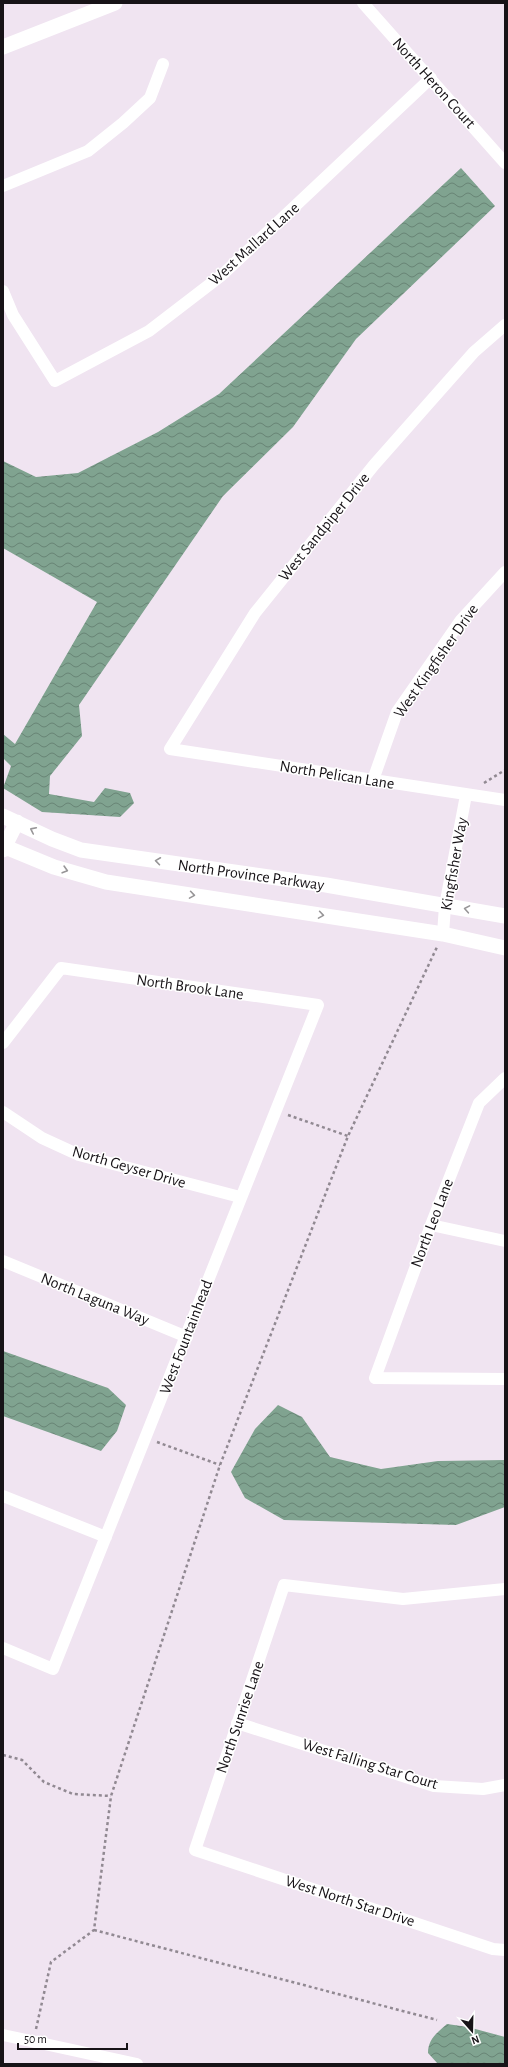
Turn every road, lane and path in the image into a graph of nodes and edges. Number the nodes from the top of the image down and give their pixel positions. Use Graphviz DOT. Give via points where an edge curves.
graph roads {
  1 [pos="115,3"];
  2 [pos="363,3"];
  3 [pos="3,47"];
  4 [pos="163,64"];
  5 [pos="431,78"];
  6 [pos="505,163"];
  7 [pos="3,186"];
  8 [pos="3,291"];
  9 [pos="505,325"];
  10 [pos="505,572"];
  11 [pos="170,749"];
  12 [pos="505,770"];
  13 [pos="373,780"];
  14 [pos="466,794"];
  15 [pos="505,800"];
  16 [pos="10,819"];
  17 [pos="4,847"];
  18 [pos="445,906"];
  19 [pos="505,916"];
  20 [pos="443,934"];
  21 [pos="505,948"];
  22 [pos="318,1005"];
  23 [pos="3,1043"];
  24 [pos="505,1078"];
  25 [pos="275,1111"];
  26 [pos="3,1112"];
  27 [pos="348,1136"];
  28 [pos="240,1197"];
  29 [pos="431,1225"];
  30 [pos="505,1241"];
  31 [pos="3,1261"];
  32 [pos="187,1337"];
  33 [pos="505,1379"];
  34 [pos="146,1438"];
  35 [pos="220,1465"];
  36 [pos="3,1496"];
  37 [pos="106,1537"];
  38 [pos="505,1589"];
  39 [pos="3,1648"];
  40 [pos="237,1724"];
  41 [pos="3,1755"];
  42 [pos="505,1785"];
  43 [pos="111,1796"];
  44 [pos="195,1850"];
  45 [pos="94,1930"];
  46 [pos="505,1950"];
  47 [pos="437,2020"];
  48 [pos="3,2035"];
  49 [pos="33,2042"];
  50 [pos="137,2064"];
  1 -- 3 [label="street"];
  2 -- 5 [label="street, North Heron Court"];
  4 -- 7 [label="street" via="150,98 88,151"];
  5 -- 6 [label="street, North Heron Court"];
  5 -- 8 [label="street, West Mallard Lane" via="222,275 149,331 55,381 13,315"];
  9 -- 11 [label="street, West Sandpiper Drive" via="474,352 374,465 255,614"];
  10 -- 13 [label="street, West Kingfisher Drive" via="461,620 397,712"];
  11 -- 13 [label="street, North Pelican Lane"];
  12 -- 14 [label="path"];
  13 -- 14 [label="street, North Pelican Lane"];
  14 -- 15 [label="street, North Pelican Lane"];
  14 -- 18 [label="street, Kingfisher Way"];
  16 -- 17 [label="street"];
  18 -- 16 [label="street, North Province Parkway, one-way" via="326,885 81,850 52,840"];
  17 -- 20 [label="street, North Province Parkway, one-way" via="54,867 106,882"];
  19 -- 18 [label="street, North Province Parkway, one-way"];
  18 -- 20 [label="street, Kingfisher Way"];
  20 -- 21 [label="street, North Province Parkway"];
  20 -- 27 [label="path"];
  22 -- 23 [label="street, North Brook Lane" via="61,968"];
  22 -- 25 [label="street, West Fountainhead"];
  24 -- 29 [label="street, North Leo Lane" via="479,1103"];
  25 -- 27 [label="path"];
  25 -- 28 [label="street, West Fountainhead"];
  26 -- 28 [label="street, North Geyser Drive" via="42,1138 79,1154"];
  27 -- 35 [label="path"];
  28 -- 32 [label="street, West Fountainhead"];
  29 -- 30 [label="street"];
  29 -- 33 [label="street, North Leo Lane" via="375,1378"];
  31 -- 32 [label="street, North Laguna Way"];
  32 -- 34 [label="street, West Fountainhead"];
  34 -- 35 [label="path"];
  34 -- 37 [label="street, West Fountainhead"];
  35 -- 43 [label="path"];
  36 -- 37 [label="street"];
  37 -- 39 [label="street, West Fountainhead" via="53,1669"];
  38 -- 40 [label="street, North Sunrise Lane" via="403,1599 284,1585"];
  40 -- 42 [label="street, West Falling Star Court" via="434,1786 483,1789"];
  40 -- 44 [label="street, North Sunrise Lane"];
  41 -- 43 [label="path" via="22,1760 44,1782 73,1794"];
  43 -- 45 [label="path"];
  44 -- 46 [label="street, West North Star Drive" via="493,1949"];
  45 -- 47 [label="path"];
  45 -- 49 [label="path" via="51,1962"];
  48 -- 49 [label="street"];
  49 -- 50 [label="street"];
}
